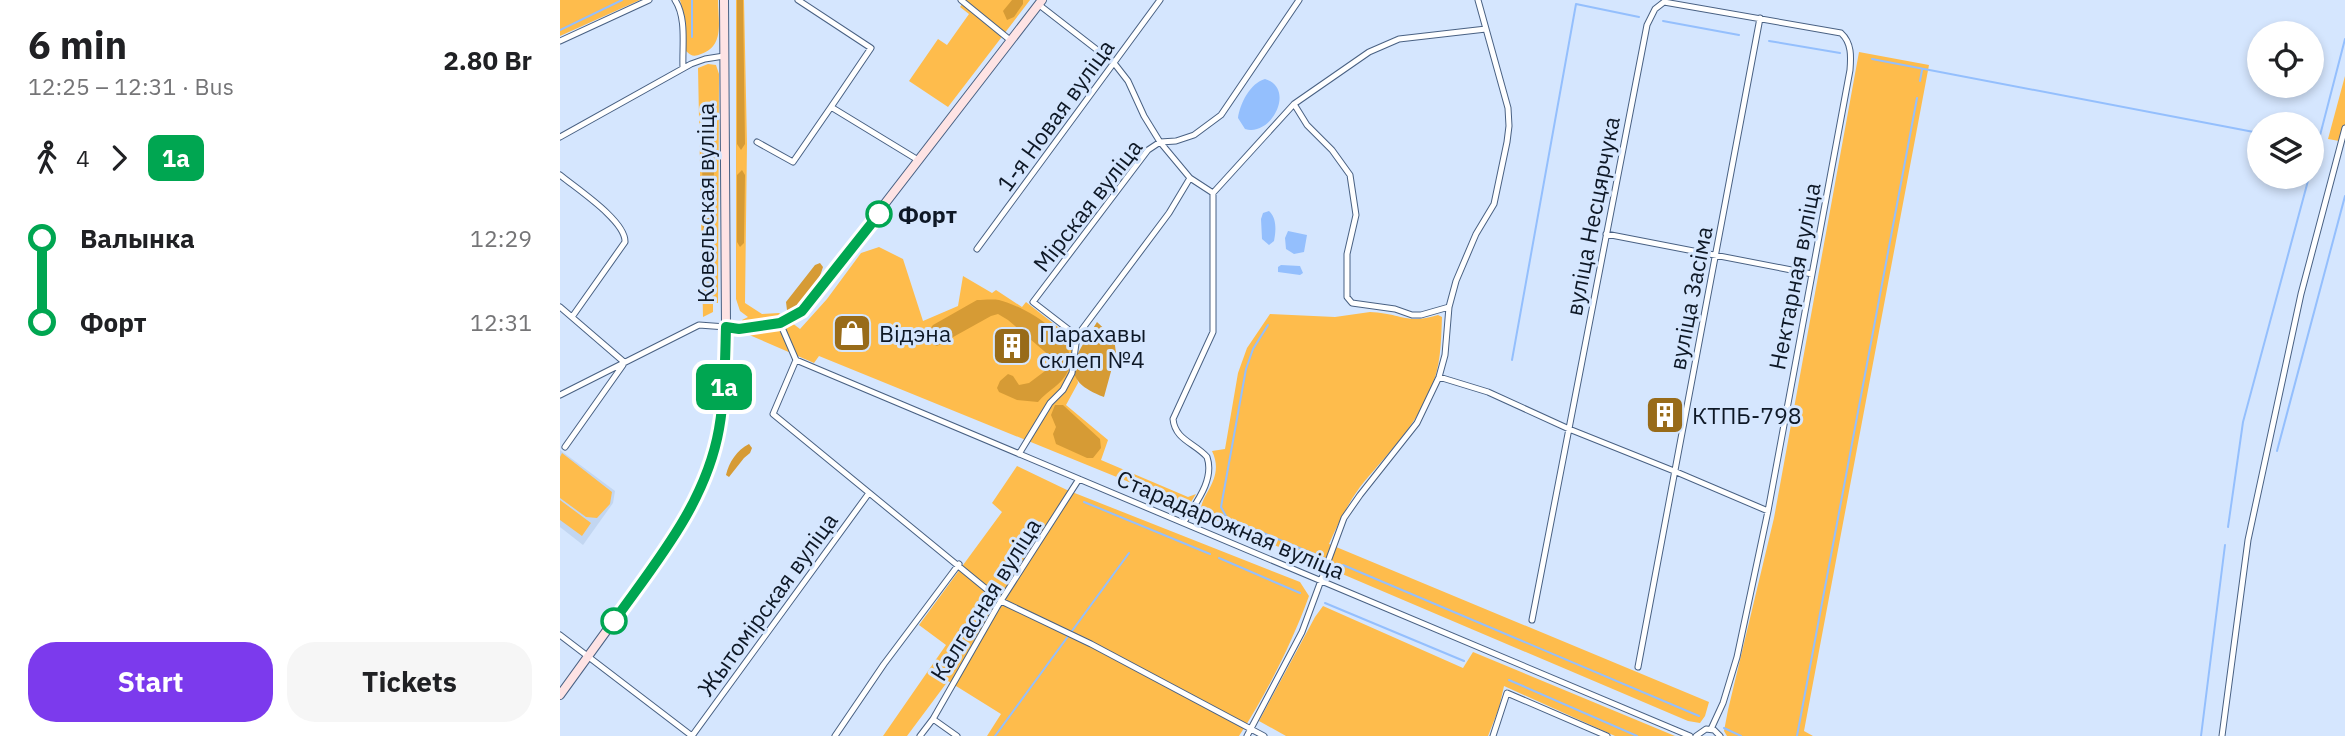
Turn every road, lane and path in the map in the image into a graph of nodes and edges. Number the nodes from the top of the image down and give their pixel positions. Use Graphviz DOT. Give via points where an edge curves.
graph roads {
  1 [pos="649,0"];
  2 [pos="675,0"];
  3 [pos="724,0"];
  4 [pos="798,0"];
  5 [pos="961,0"];
  6 [pos="1160,0"];
  7 [pos="1299,0"];
  8 [pos="1478,0"];
  9 [pos="1040,2"];
  10 [pos="1760,18"];
  11 [pos="1486,29"];
  12 [pos="1842,33"];
  13 [pos="1010,40"];
  14 [pos="560,41"];
  15 [pos="724,56"];
  16 [pos="1114,63"];
  17 [pos="683,68"];
  18 [pos="1294,104"];
  19 [pos="831,107"];
  20 [pos="2345,128"];
  21 [pos="560,137"];
  22 [pos="757,142"];
  23 [pos="1160,142"];
  24 [pos="918,160"];
  25 [pos="560,175"];
  26 [pos="1190,178"];
  27 [pos="1213,193"];
  28 [pos="1606,233"];
  29 [pos="977,249"];
  30 [pos="1717,255"];
  31 [pos="1812,274"];
  32 [pos="560,307"];
  33 [pos="1449,307"];
  34 [pos="572,317"];
  35 [pos="780,323"];
  36 [pos="726,327"];
  37 [pos="1076,336"];
  38 [pos="796,360"];
  39 [pos="624,362"];
  40 [pos="1440,377"];
  41 [pos="560,396"];
  42 [pos="1569,429"];
  43 [pos="565,447"];
  44 [pos="1019,454"];
  45 [pos="1674,471"];
  46 [pos="1079,479"];
  47 [pos="869,493"];
  48 [pos="1768,511"];
  49 [pos="1184,522"];
  50 [pos="959,564"];
  51 [pos="1321,581"];
  52 [pos="1001,601"];
  53 [pos="1532,620"];
  54 [pos="560,635"];
  55 [pos="588,657"];
  56 [pos="1638,667"];
  57 [pos="560,695"];
  58 [pos="933,719"];
  59 [pos="1711,729"];
  60 [pos="1250,730"];
  61 [pos="1603,735"];
  62 [pos="692,736"];
  63 [pos="835,736"];
  64 [pos="920,736"];
  65 [pos="957,736"];
  66 [pos="1247,736"];
  67 [pos="1264,736"];
  68 [pos="1493,736"];
  69 [pos="1690,736"];
  70 [pos="1696,736"];
  71 [pos="1720,736"];
  72 [pos="2222,736"];
  1 -- 14 [label="street"];
  2 -- 17 [label="street" via="681,13"];
  3 -- 15 [label="main road, Ковельская вуліца"];
  4 -- 19 [label="street" via="871,48"];
  5 -- 13 [label="street"];
  6 -- 16 [label="street, 1-я Новая вуліца"];
  7 -- 23 [label="street, Мірская вуліца" via="1221,115 1185,138"];
  8 -- 11 [label="street"];
  9 -- 13 [label="main road"];
  9 -- 16 [label="street"];
  10 -- 12 [label="street, вуліца Несцярчука"];
  10 -- 28 [label="street, вуліца Несцярчука" via="1664,2 1655,9 1647,25"];
  10 -- 30 [label="street, вуліца Засіма"];
  11 -- 18 [label="street" via="1384,44"];
  11 -- 33 [label="street" via="1508,108 1507,142 1494,204 1476,234"];
  12 -- 31 [label="street, Нектарная вуліца" via="1850,49 1850,70"];
  13 -- 24 [label="main road"];
  15 -- 17 [label="street"];
  15 -- 36 [label="main road, Ковельская вуліца"];
  16 -- 23 [label="street" via="1129,81"];
  16 -- 29 [label="street, 1-я Новая вуліца"];
  17 -- 21 [label="street"];
  18 -- 27 [label="street"];
  18 -- 33 [label="street" via="1350,175 1356,215 1347,254 1346,297 1352,303 1412,315"];
  19 -- 22 [label="street" via="793,162"];
  19 -- 24 [label="street"];
  20 -- 72 [label="street" via="2301,294 2248,540"];
  23 -- 26 [label="street"];
  23 -- 37 [label="street, Мірская вуліца" via="1149,150 1033,302"];
  24 -- 35 [label="main road" via="813,299 793,318"];
  25 -- 34 [label="street" via="617,223 625,236"];
  26 -- 27 [label="street"];
  26 -- 37 [label="street"];
  27 -- 49 [label="street" via="1213,332 1173,419 1180,437 1207,457 1209,471 1200,498"];
  28 -- 30 [label="street"];
  28 -- 42 [label="street, вуліца Несцярчука"];
  30 -- 31 [label="street"];
  30 -- 45 [label="street, вуліца Засіма"];
  31 -- 48 [label="street, Нектарная вуліца"];
  32 -- 34 [label="street"];
  33 -- 40 [label="street"];
  34 -- 39 [label="street"];
  35 -- 36 [label="main road"];
  35 -- 38 [label="street"];
  36 -- 39 [label="street" via="699,325"];
  36 -- 55 [label="main road, Ковельская вуліца" via="719,430 698,492 673,538"];
  37 -- 44 [label="street" via="1072,373"];
  38 -- 44 [label="street, Старадарожная вуліца"];
  38 -- 47 [label="street" via="773,414"];
  39 -- 41 [label="street"];
  39 -- 43 [label="street"];
  40 -- 42 [label="street" via="1488,392"];
  40 -- 51 [label="street" via="1417,423 1344,518"];
  42 -- 45 [label="street"];
  42 -- 53 [label="street, вуліца Несцярчука"];
  44 -- 46 [label="street, Старадарожная вуліца"];
  45 -- 48 [label="street"];
  45 -- 56 [label="street, вуліца Засіма"];
  46 -- 49 [label="street, Старадарожная вуліца"];
  46 -- 52 [label="street, Калгасная вуліца"];
  47 -- 50 [label="street"];
  47 -- 62 [label="street, Жытомірская вуліца"];
  48 -- 59 [label="street, Нектарная вуліца" via="1737,657"];
  49 -- 51 [label="street, Старадарожная вуліца"];
  50 -- 52 [label="street"];
  50 -- 63 [label="street, Калгасная вуліца"];
  51 -- 60 [label="street" via="1302,632"];
  51 -- 69 [label="street, Старадарожная вуліца"];
  52 -- 58 [label="street, Калгасная вуліца"];
  52 -- 60 [label="street"];
  54 -- 55 [label="street"];
  55 -- 57 [label="main road, Ковельская вуліца"];
  55 -- 62 [label="street"];
  58 -- 64 [label="street, Калгасная вуліца"];
  58 -- 65 [label="street"];
  59 -- 70 [label="street"];
  59 -- 71 [label="street"];
  60 -- 66 [label="street"];
  60 -- 67 [label="street"];
  61 -- 68 [label="street" via="1507,693"];
}
